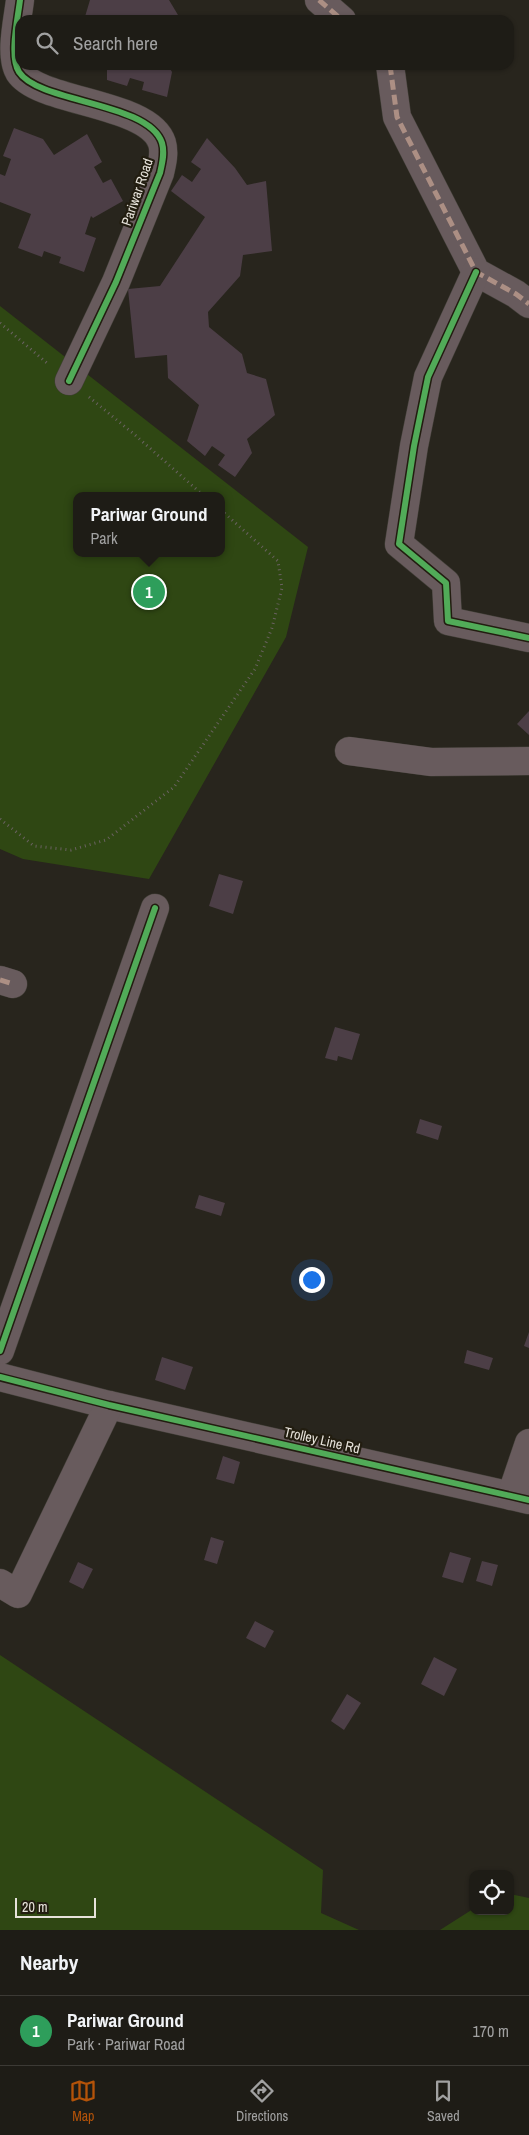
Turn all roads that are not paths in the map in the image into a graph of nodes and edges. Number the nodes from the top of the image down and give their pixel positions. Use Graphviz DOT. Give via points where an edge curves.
graph roads {
  1 [pos="20,0"];
  2 [pos="319,0"];
  3 [pos="18,15"];
  4 [pos="336,15"];
  5 [pos="15,42"];
  6 [pos="15,55"];
  7 [pos="19,70"];
  8 [pos="391,70"];
  9 [pos="476,272"];
  10 [pos="529,304"];
  11 [pos="69,381"];
  12 [pos="529,638"];
  13 [pos="349,751"];
  14 [pos="529,761"];
  15 [pos="156,908"];
  16 [pos="0,1350"];
  17 [pos="0,1377"];
  18 [pos="109,1405"];
  19 [pos="529,1443"];
  20 [pos="520,1498"];
  21 [pos="0,1583"];
  1 -- 3 [label="street, Pariwar Road"];
  2 -- 4 [label="street"];
  5 -- 6 [label="street, Pariwar Road"];
  7 -- 11 [label="street, Pariwar Road" via="35,86 94,103 134,119 156,132 162,143 160,173 116,282"];
  8 -- 9 [label="street" via="397,116"];
  9 -- 10 [label="street"];
  9 -- 12 [label="street" via="428,377 399,544 446,583 448,621"];
  13 -- 14 [label="street" via="431,762"];
  15 -- 16 [label="street"];
  17 -- 18 [label="street, Trolley Line Rd"];
  18 -- 20 [label="street, Trolley Line Rd"];
  18 -- 21 [label="street" via="18,1594"];
  19 -- 20 [label="street"];
}
